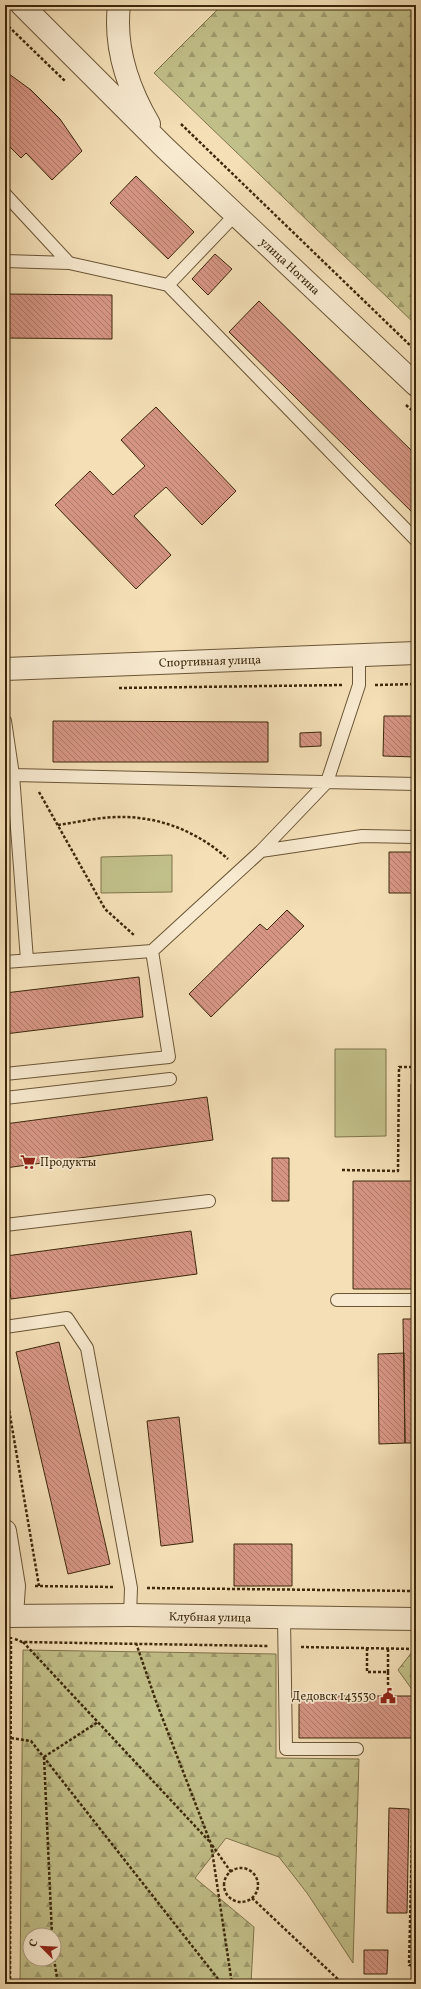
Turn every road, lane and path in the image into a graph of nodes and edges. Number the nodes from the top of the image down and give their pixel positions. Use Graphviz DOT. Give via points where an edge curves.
graph roads {
  1 [pos="22,5"];
  2 [pos="119,5"];
  3 [pos="181,124"];
  4 [pos="164,147"];
  5 [pos="5,194"];
  6 [pos="235,215"];
  7 [pos="5,261"];
  8 [pos="69,263"];
  9 [pos="168,285"];
  10 [pos="416,351"];
  11 [pos="416,385"];
  12 [pos="416,540"];
  13 [pos="416,653"];
  14 [pos="359,655"];
  15 [pos="5,669"];
  16 [pos="416,684"];
  17 [pos="359,685"];
  18 [pos="111,688"];
  19 [pos="5,721"];
  20 [pos="13,774"];
  21 [pos="30,775"];
  22 [pos="327,782"];
  23 [pos="416,784"];
  24 [pos="58,825"];
  25 [pos="416,837"];
  26 [pos="261,851"];
  27 [pos="241,870"];
  28 [pos="152,951"];
  29 [pos="27,960"];
  30 [pos="5,962"];
  31 [pos="416,1067"];
  32 [pos="5,1074"];
  33 [pos="170,1079"];
  34 [pos="5,1098"];
  35 [pos="342,1170"];
  36 [pos="209,1201"];
  37 [pos="5,1225"];
  38 [pos="337,1300"];
  39 [pos="416,1300"];
  40 [pos="5,1327"];
  41 [pos="5,1386"];
  42 [pos="5,1531"];
  43 [pos="14,1586"];
  44 [pos="39,1586"];
  45 [pos="131,1588"];
  46 [pos="416,1591"];
  47 [pos="130,1615"];
  48 [pos="284,1618"];
  49 [pos="416,1619"];
  50 [pos="9,1623"];
  51 [pos="5,1637"];
  52 [pos="22,1642"];
  53 [pos="136,1643"];
  54 [pos="285,1646"];
  55 [pos="367,1648"];
  56 [pos="388,1648"];
  57 [pos="416,1649"];
  58 [pos="388,1672"];
  59 [pos="388,1696"];
  60 [pos="98,1722"];
  61 [pos="11,1738"];
  62 [pos="357,1749"];
  63 [pos="44,1757"];
  64 [pos="416,1798"];
  65 [pos="211,1844"];
  66 [pos="231,1872"];
  67 [pos="252,1898"];
  68 [pos="52,1927"];
  69 [pos="416,1966"];
  70 [pos="55,1967"];
  71 [pos="10,1984"];
  72 [pos="58,1984"];
  73 [pos="222,1984"];
  74 [pos="232,1984"];
  75 [pos="343,1984"];
  1 -- 4 [label="street"];
  2 -- 4 [label="street" via="117,21 120,50 128,80 141,110"];
  3 -- 10 [label="path"];
  4 -- 6 [label="street, улица Ногина"];
  5 -- 8 [label="lane"];
  6 -- 9 [label="lane"];
  6 -- 11 [label="street, улица Ногина"];
  7 -- 8 [label="lane"];
  8 -- 9 [label="lane"];
  9 -- 12 [label="lane"];
  13 -- 14 [label="street, Спортивная улица"];
  14 -- 15 [label="street, Спортивная улица"];
  14 -- 17 [label="lane"];
  16 -- 17 [label="path"];
  17 -- 18 [label="path"];
  17 -- 22 [label="lane"];
  19 -- 20 [label="lane"];
  20 -- 21 [label="lane"];
  20 -- 29 [label="lane"];
  21 -- 22 [label="lane"];
  21 -- 24 [label="path"];
  22 -- 23 [label="lane"];
  22 -- 26 [label="lane"];
  24 -- 27 [label="path" via="125,817 172,824 211,843"];
  24 -- 28 [label="path" via="105,909"];
  25 -- 26 [label="lane" via="362,836"];
  26 -- 27 [label="lane"];
  27 -- 28 [label="lane"];
  28 -- 29 [label="lane"];
  28 -- 32 [label="lane" via="169,1057"];
  29 -- 30 [label="lane"];
  31 -- 35 [label="path" via="399,1067 398,1171"];
  33 -- 34 [label="lane"];
  36 -- 37 [label="lane"];
  38 -- 39 [label="lane"];
  40 -- 45 [label="lane" via="67,1318 87,1348"];
  41 -- 44 [label="path"];
  42 -- 43 [label="street"];
  43 -- 44 [label="path"];
  43 -- 50 [label="street"];
  44 -- 45 [label="path"];
  45 -- 46 [label="path"];
  45 -- 47 [label="lane"];
  47 -- 48 [label="street, Клубная улица"];
  47 -- 50 [label="street, Клубная улица"];
  48 -- 49 [label="street, Клубная улица"];
  48 -- 54 [label="lane"];
  50 -- 51 [label="path"];
  50 -- 52 [label="path"];
  50 -- 61 [label="path"];
  52 -- 53 [label="path"];
  52 -- 60 [label="path"];
  53 -- 54 [label="path"];
  53 -- 65 [label="path"];
  54 -- 55 [label="path"];
  54 -- 62 [label="lane" via="286,1748"];
  55 -- 56 [label="path"];
  55 -- 58 [label="path" via="367,1672"];
  56 -- 57 [label="path"];
  56 -- 58 [label="path"];
  58 -- 59 [label="path"];
  60 -- 63 [label="path"];
  60 -- 65 [label="path"];
  61 -- 63 [label="path" via="31,1741"];
  61 -- 71 [label="path"];
  63 -- 68 [label="path"];
  63 -- 73 [label="path"];
  64 -- 69 [label="path" via="413,1798 409,1965"];
  65 -- 66 [label="path"];
  65 -- 74 [label="path"];
  66 -- 67 [label="path" via="225,1882 227,1893 236,1900"];
  66 -- 67 [label="path" via="242,1868 256,1876 258,1888"];
  67 -- 75 [label="path"];
  70 -- 72 [label="path"];
}
